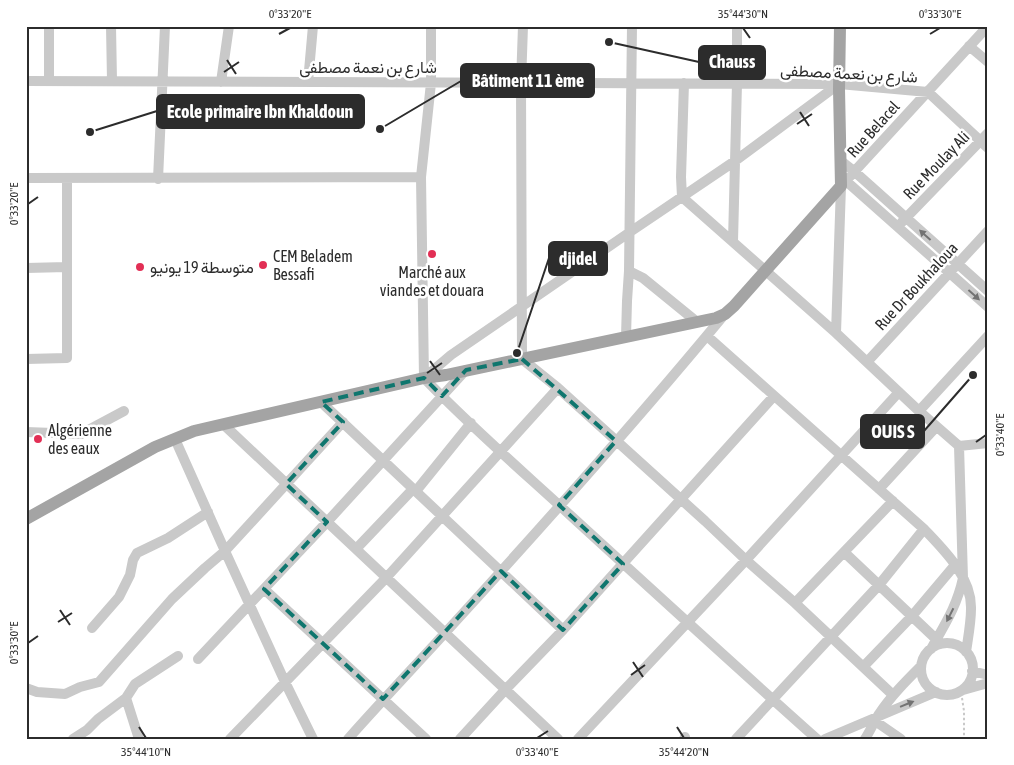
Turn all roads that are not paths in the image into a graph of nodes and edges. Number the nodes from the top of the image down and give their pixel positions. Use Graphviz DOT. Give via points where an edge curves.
graph roads {
  1 [pos="49,26"];
  2 [pos="111,26"];
  3 [pos="165,26"];
  4 [pos="228,26"];
  5 [pos="313,26"];
  6 [pos="431,26"];
  7 [pos="523,26"];
  8 [pos="632,26"];
  9 [pos="737,26"];
  10 [pos="840,26"];
  11 [pos="988,26"];
  12 [pos="969,46"];
  13 [pos="988,62"];
  14 [pos="26,81"];
  15 [pos="49,81"];
  16 [pos="112,81"];
  17 [pos="164,81"];
  18 [pos="221,82"];
  19 [pos="308,82"];
  20 [pos="431,83"];
  21 [pos="521,83"];
  22 [pos="631,83"];
  23 [pos="684,83"];
  24 [pos="738,84"];
  25 [pos="840,84"];
  26 [pos="928,92"];
  27 [pos="988,133"];
  28 [pos="984,144"];
  29 [pos="840,161"];
  30 [pos="735,162"];
  31 [pos="855,172"];
  32 [pos="421,177"];
  33 [pos="26,178"];
  34 [pos="67,178"];
  35 [pos="158,179"];
  36 [pos="844,184"];
  37 [pos="682,197"];
  38 [pos="906,218"];
  39 [pos="898,227"];
  40 [pos="988,230"];
  41 [pos="630,232"];
  42 [pos="733,241"];
  43 [pos="957,264"];
  44 [pos="67,267"];
  45 [pos="26,268"];
  46 [pos="766,270"];
  47 [pos="629,271"];
  48 [pos="949,273"];
  49 [pos="988,291"];
  50 [pos="522,306"];
  51 [pos="988,308"];
  52 [pos="725,314"];
  53 [pos="697,322"];
  54 [pos="836,333"];
  55 [pos="707,336"];
  56 [pos="988,336"];
  57 [pos="626,337"];
  58 [pos="26,359"];
  59 [pos="522,359"];
  60 [pos="867,362"];
  61 [pos="466,370"];
  62 [pos="424,378"];
  63 [pos="558,388"];
  64 [pos="899,392"];
  65 [pos="442,396"];
  66 [pos="774,396"];
  67 [pos="321,402"];
  68 [pos="919,411"];
  69 [pos="124,412"];
  70 [pos="342,422"];
  71 [pos="471,423"];
  72 [pos="223,424"];
  73 [pos="936,427"];
  74 [pos="26,432"];
  75 [pos="175,439"];
  76 [pos="616,441"];
  77 [pos="988,443"];
  78 [pos="959,446"];
  79 [pos="501,451"];
  80 [pos="842,455"];
  81 [pos="383,460"];
  82 [pos="286,484"];
  83 [pos="879,489"];
  84 [pos="415,490"];
  85 [pos="682,500"];
  86 [pos="893,501"];
  87 [pos="559,505"];
  88 [pos="208,512"];
  89 [pos="442,516"];
  90 [pos="26,519"];
  91 [pos="327,522"];
  92 [pos="924,529"];
  93 [pos="356,549"];
  94 [pos="225,551"];
  95 [pos="844,552"];
  96 [pos="746,560"];
  97 [pos="623,564"];
  98 [pos="955,565"];
  99 [pos="500,571"];
  100 [pos="386,578"];
  101 [pos="963,578"];
  102 [pos="879,585"];
  103 [pos="264,589"];
  104 [pos="795,603"];
  105 [pos="250,604"];
  106 [pos="912,616"];
  107 [pos="687,623"];
  108 [pos="92,628"];
  109 [pos="564,630"];
  110 [pos="445,633"];
  111 [pos="830,637"];
  112 [pos="936,639"];
  113 [pos="323,643"];
  114 [pos="931,649"];
  115 [pos="966,652"];
  116 [pos="178,656"];
  117 [pos="198,659"];
  118 [pos="921,666"];
  119 [pos="863,667"];
  120 [pos="972,671"];
  121 [pos="988,675"];
  122 [pos="285,682"];
  123 [pos="988,683"];
  124 [pos="26,688"];
  125 [pos="505,690"];
  126 [pos="961,690"];
  127 [pos="936,692"];
  128 [pos="894,696"];
  129 [pos="126,698"];
  130 [pos="383,699"];
  131 [pos="773,700"];
  132 [pos="877,718"];
  133 [pos="351,738"];
  134 [pos="73,739"];
  135 [pos="139,739"];
  136 [pos="230,739"];
  137 [pos="313,739"];
  138 [pos="426,739"];
  139 [pos="460,739"];
  140 [pos="558,739"];
  141 [pos="578,739"];
  142 [pos="736,739"];
  143 [pos="817,739"];
  144 [pos="825,739"];
  145 [pos="866,739"];
  146 [pos="901,739"];
  1 -- 15 [label="street"];
  2 -- 16 [label="street"];
  3 -- 17 [label="street"];
  4 -- 18 [label="street"];
  5 -- 19 [label="street"];
  6 -- 20 [label="street"];
  7 -- 21 [label="street"];
  8 -- 22 [label="street"];
  9 -- 24 [label="street"];
  10 -- 25 [label="main road"];
  11 -- 12 [label="street, Rue Belacel"];
  12 -- 13 [label="street"];
  12 -- 26 [label="street, Rue Belacel"];
  14 -- 15 [label="street, شارع بن نعمة مصطفى"];
  15 -- 16 [label="street, شارع بن نعمة مصطفى"];
  16 -- 17 [label="street, شارع بن نعمة مصطفى"];
  17 -- 18 [label="street, شارع بن نعمة مصطفى"];
  17 -- 35 [label="street"];
  18 -- 19 [label="street, شارع بن نعمة مصطفى"];
  19 -- 20 [label="street, شارع بن نعمة مصطفى"];
  20 -- 21 [label="street, شارع بن نعمة مصطفى"];
  20 -- 32 [label="street"];
  21 -- 22 [label="street, شارع بن نعمة مصطفى"];
  21 -- 50 [label="street"];
  22 -- 23 [label="street, شارع بن نعمة مصطفى"];
  22 -- 41 [label="street"];
  23 -- 24 [label="street, شارع بن نعمة مصطفى"];
  23 -- 37 [label="street"];
  24 -- 25 [label="street, شارع بن نعمة مصطفى"];
  24 -- 30 [label="street"];
  25 -- 26 [label="street, شارع بن نعمة مصطفى"];
  25 -- 29 [label="main road"];
  25 -- 30 [label="street"];
  26 -- 28 [label="street, شارع بن نعمة مصطفى"];
  26 -- 31 [label="street, Rue Belacel"];
  27 -- 28 [label="street, Rue Moulay Ali"];
  28 -- 38 [label="street, Rue Moulay Ali"];
  29 -- 31 [label="street"];
  29 -- 36 [label="main road"];
  30 -- 37 [label="street"];
  30 -- 42 [label="street"];
  31 -- 36 [label="street, Rue Belacel"];
  31 -- 38 [label="street"];
  32 -- 35 [label="street"];
  32 -- 62 [label="street"];
  33 -- 34 [label="street"];
  34 -- 35 [label="street"];
  34 -- 44 [label="street"];
  36 -- 39 [label="street"];
  36 -- 46 [label="main road"];
  36 -- 54 [label="street"];
  37 -- 41 [label="street"];
  37 -- 42 [label="street"];
  38 -- 39 [label="street, Rue Moulay Ali"];
  43 -- 38 [label="street, one-way"];
  39 -- 48 [label="street"];
  40 -- 43 [label="street, Rue Dr Boukhaloua"];
  41 -- 47 [label="street"];
  41 -- 50 [label="street"];
  42 -- 46 [label="street"];
  43 -- 48 [label="street, Rue Dr Boukhaloua"];
  43 -- 49 [label="street"];
  44 -- 45 [label="street"];
  44 -- 58 [label="street" via="67,358"];
  46 -- 52 [label="main road"];
  46 -- 54 [label="street"];
  47 -- 53 [label="street" via="643,278"];
  47 -- 57 [label="street"];
  48 -- 51 [label="street, one-way"];
  48 -- 60 [label="street, Rue Dr Boukhaloua"];
  50 -- 59 [label="street"];
  50 -- 62 [label="street" via="451,355"];
  52 -- 53 [label="main road"];
  52 -- 55 [label="street"];
  53 -- 57 [label="main road"];
  54 -- 60 [label="street"];
  55 -- 66 [label="street"];
  55 -- 76 [label="street"];
  56 -- 68 [label="street"];
  57 -- 59 [label="main road"];
  59 -- 61 [label="main road"];
  59 -- 63 [label="street"];
  60 -- 64 [label="street"];
  61 -- 62 [label="main road"];
  61 -- 65 [label="street"];
  62 -- 65 [label="street"];
  62 -- 67 [label="main road"];
  63 -- 76 [label="street"];
  63 -- 79 [label="street"];
  64 -- 68 [label="street"];
  64 -- 80 [label="street"];
  65 -- 71 [label="street"];
  65 -- 81 [label="street"];
  66 -- 80 [label="street"];
  66 -- 85 [label="street"];
  67 -- 70 [label="street"];
  67 -- 72 [label="main road"];
  68 -- 73 [label="street"];
  69 -- 74 [label="street" via="81,434"];
  70 -- 81 [label="street"];
  70 -- 82 [label="street"];
  71 -- 79 [label="street"];
  71 -- 84 [label="street"];
  72 -- 75 [label="main road"];
  72 -- 82 [label="street"];
  73 -- 78 [label="street"];
  73 -- 83 [label="street"];
  75 -- 88 [label="street"];
  75 -- 90 [label="main road"];
  76 -- 85 [label="street"];
  76 -- 87 [label="street"];
  77 -- 78 [label="street"];
  78 -- 101 [label="street"];
  79 -- 87 [label="street"];
  79 -- 89 [label="street"];
  80 -- 83 [label="street"];
  80 -- 96 [label="street"];
  81 -- 84 [label="street"];
  81 -- 91 [label="street"];
  82 -- 91 [label="street"];
  82 -- 94 [label="street"];
  83 -- 86 [label="street"];
  84 -- 89 [label="street"];
  84 -- 93 [label="street"];
  85 -- 96 [label="street"];
  85 -- 97 [label="street"];
  86 -- 92 [label="street"];
  86 -- 95 [label="street"];
  87 -- 97 [label="street"];
  87 -- 99 [label="street"];
  88 -- 94 [label="street"];
  88 -- 108 [label="street" via="168,538 137,553 119,597"];
  89 -- 99 [label="street"];
  89 -- 100 [label="street"];
  91 -- 93 [label="street"];
  91 -- 103 [label="street"];
  92 -- 98 [label="street"];
  92 -- 102 [label="street"];
  93 -- 100 [label="street"];
  94 -- 105 [label="street"];
  94 -- 124 [label="street" via="172,599 99,682 65,694"];
  95 -- 102 [label="street"];
  95 -- 104 [label="street"];
  96 -- 104 [label="street"];
  96 -- 107 [label="street"];
  97 -- 107 [label="street"];
  97 -- 109 [label="street"];
  98 -- 101 [label="street"];
  98 -- 106 [label="street"];
  99 -- 109 [label="street"];
  99 -- 110 [label="street"];
  100 -- 110 [label="street"];
  100 -- 113 [label="street"];
  101 -- 112 [label="street, one-way" via="960,594"];
  101 -- 115 [label="street" via="972,608"];
  102 -- 106 [label="street"];
  102 -- 111 [label="street"];
  103 -- 105 [label="street"];
  103 -- 113 [label="street"];
  104 -- 111 [label="street"];
  105 -- 117 [label="street"];
  105 -- 122 [label="street"];
  106 -- 112 [label="street"];
  106 -- 119 [label="street"];
  107 -- 131 [label="street"];
  107 -- 141 [label="street"];
  109 -- 125 [label="street"];
  110 -- 125 [label="street"];
  110 -- 130 [label="street"];
  111 -- 119 [label="street"];
  111 -- 131 [label="street"];
  112 -- 114 [label="street"];
  113 -- 122 [label="street"];
  113 -- 130 [label="street"];
  114 -- 115 [label="street" via="953,644"];
  114 -- 118 [label="street"];
  115 -- 120 [label="street"];
  116 -- 129 [label="street" via="135,684"];
  118 -- 127 [label="street" via="924,681"];
  118 -- 128 [label="street"];
  119 -- 128 [label="street"];
  120 -- 121 [label="street"];
  120 -- 126 [label="street" via="969,682"];
  122 -- 136 [label="street"];
  122 -- 137 [label="street"];
  123 -- 126 [label="street"];
  125 -- 139 [label="street"];
  125 -- 140 [label="street"];
  126 -- 127 [label="street" via="948,695"];
  132 -- 127 [label="street, one-way"];
  128 -- 132 [label="street"];
  129 -- 134 [label="street"];
  129 -- 135 [label="street"];
  130 -- 133 [label="street"];
  130 -- 138 [label="street"];
  131 -- 142 [label="street"];
  131 -- 143 [label="street"];
  132 -- 144 [label="street"];
  132 -- 145 [label="street"];
  132 -- 146 [label="street"];
}
